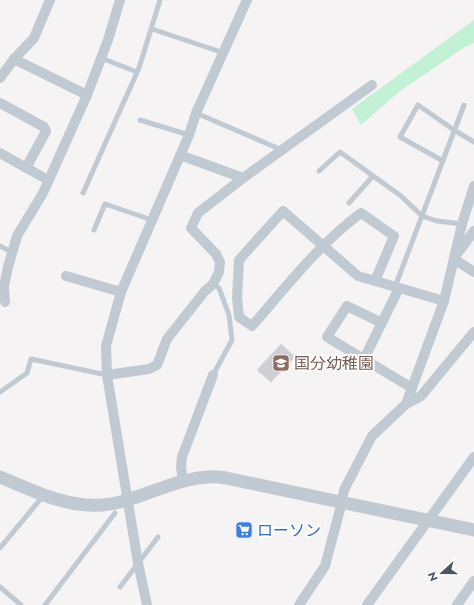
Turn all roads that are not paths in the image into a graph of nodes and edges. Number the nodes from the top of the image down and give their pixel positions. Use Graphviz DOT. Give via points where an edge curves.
graph roads {
  1 [pos="50,0"];
  2 [pos="120,0"];
  3 [pos="160,0"];
  4 [pos="247,0"];
  5 [pos="152,29"];
  6 [pos="224,53"];
  7 [pos="101,58"];
  8 [pos="14,59"];
  9 [pos="137,72"];
  10 [pos="0,78"];
  11 [pos="372,85"];
  12 [pos="87,95"];
  13 [pos="0,103"];
  14 [pos="464,105"];
  15 [pos="196,113"];
  16 [pos="140,120"];
  17 [pos="454,130"];
  18 [pos="189,135"];
  19 [pos="474,142"];
  20 [pos="282,150"];
  21 [pos="0,154"];
  22 [pos="180,155"];
  23 [pos="443,162"];
  24 [pos="26,168"];
  25 [pos="319,171"];
  26 [pos="373,176"];
  27 [pos="243,178"];
  28 [pos="48,180"];
  29 [pos="474,186"];
  30 [pos="83,193"];
  31 [pos="349,203"];
  32 [pos="422,216"];
  33 [pos="152,220"];
  34 [pos="462,224"];
  35 [pos="94,230"];
  36 [pos="474,230"];
  37 [pos="324,245"];
  38 [pos="0,246"];
  39 [pos="13,253"];
  40 [pos="454,259"];
  41 [pos="474,272"];
  42 [pos="66,276"];
  43 [pos="375,281"];
  44 [pos="213,284"];
  45 [pos="397,288"];
  46 [pos="121,292"];
  47 [pos="444,301"];
  48 [pos="5,302"];
  49 [pos="382,323"];
  50 [pos="474,332"];
  51 [pos="364,359"];
  52 [pos="107,375"];
  53 [pos="213,375"];
  54 [pos="412,388"];
  55 [pos="0,392"];
  56 [pos="406,404"];
  57 [pos="474,457"];
  58 [pos="0,477"];
  59 [pos="183,481"];
  60 [pos="44,494"];
  61 [pos="128,499"];
  62 [pos="342,502"];
  63 [pos="115,513"];
  64 [pos="430,520"];
  65 [pos="474,530"];
  66 [pos="158,537"];
  67 [pos="0,548"];
  68 [pos="138,562"];
  69 [pos="474,581"];
  70 [pos="0,587"];
  71 [pos="120,587"];
  72 [pos="21,605"];
  73 [pos="45,605"];
  74 [pos="147,605"];
  75 [pos="299,605"];
  76 [pos="367,605"];
  77 [pos="457,605"];
  1 -- 8 [label="street" via="34,38"];
  2 -- 7 [label="street"];
  3 -- 5 [label="lane"];
  4 -- 6 [label="street"];
  5 -- 6 [label="lane"];
  5 -- 9 [label="lane"];
  6 -- 15 [label="street"];
  7 -- 9 [label="lane"];
  7 -- 12 [label="street"];
  8 -- 10 [label="street"];
  8 -- 12 [label="street"];
  9 -- 30 [label="lane"];
  11 -- 20 [label="street"];
  12 -- 28 [label="street"];
  13 -- 24 [label="street" via="44,127 46,131"];
  14 -- 17 [label="lane"];
  15 -- 18 [label="street"];
  15 -- 20 [label="lane"];
  16 -- 18 [label="lane"];
  17 -- 19 [label="lane"];
  17 -- 23 [label="lane"];
  17 -- 23 [label="lane" via="418,105 400,137"];
  18 -- 22 [label="street"];
  20 -- 27 [label="street"];
  21 -- 24 [label="street"];
  22 -- 27 [label="street"];
  22 -- 33 [label="street"];
  23 -- 32 [label="lane"];
  24 -- 28 [label="street"];
  25 -- 26 [label="lane" via="340,152"];
  26 -- 31 [label="lane"];
  26 -- 32 [label="lane" via="401,196"];
  27 -- 44 [label="street" via="198,213 191,228 216,254 220,262 219,272"];
  28 -- 39 [label="street" via="18,236"];
  29 -- 34 [label="street"];
  32 -- 34 [label="lane"];
  32 -- 45 [label="lane"];
  33 -- 35 [label="lane" via="105,204"];
  33 -- 46 [label="street"];
  34 -- 40 [label="street"];
  36 -- 40 [label="street"];
  37 -- 37 [label="street" via="252,326 240,317 237,298 239,260 283,211"];
  37 -- 43 [label="street" via="358,276"];
  37 -- 43 [label="street" via="360,213 394,236"];
  38 -- 39 [label="lane"];
  39 -- 48 [label="street" via="4,286"];
  40 -- 41 [label="street"];
  40 -- 47 [label="street"];
  42 -- 46 [label="street"];
  43 -- 45 [label="street"];
  44 -- 52 [label="street" via="168,339 157,365 149,369"];
  44 -- 53 [label="lane" via="219,288 229,315 232,340"];
  45 -- 47 [label="street"];
  45 -- 49 [label="street"];
  46 -- 52 [label="street" via="106,346"];
  47 -- 54 [label="street"];
  49 -- 51 [label="street"];
  49 -- 51 [label="street" via="347,306 327,337"];
  50 -- 56 [label="street" via="421,396"];
  51 -- 54 [label="street"];
  52 -- 55 [label="lane" via="31,359 28,373"];
  52 -- 61 [label="street"];
  53 -- 59 [label="street" via="182,457"];
  54 -- 56 [label="street"];
  56 -- 62 [label="street" via="372,436 344,490"];
  57 -- 64 [label="street"];
  58 -- 60 [label="street"];
  59 -- 61 [label="street"];
  59 -- 62 [label="street" via="210,476 226,478"];
  60 -- 61 [label="street" via="65,502 85,505 101,505"];
  60 -- 67 [label="lane"];
  61 -- 68 [label="street"];
  62 -- 64 [label="street"];
  62 -- 75 [label="street" via="325,566"];
  63 -- 73 [label="lane"];
  64 -- 65 [label="street"];
  64 -- 76 [label="street"];
  66 -- 68 [label="lane"];
  68 -- 71 [label="lane"];
  68 -- 74 [label="street"];
  69 -- 77 [label="street"];
  70 -- 72 [label="lane"];
}
